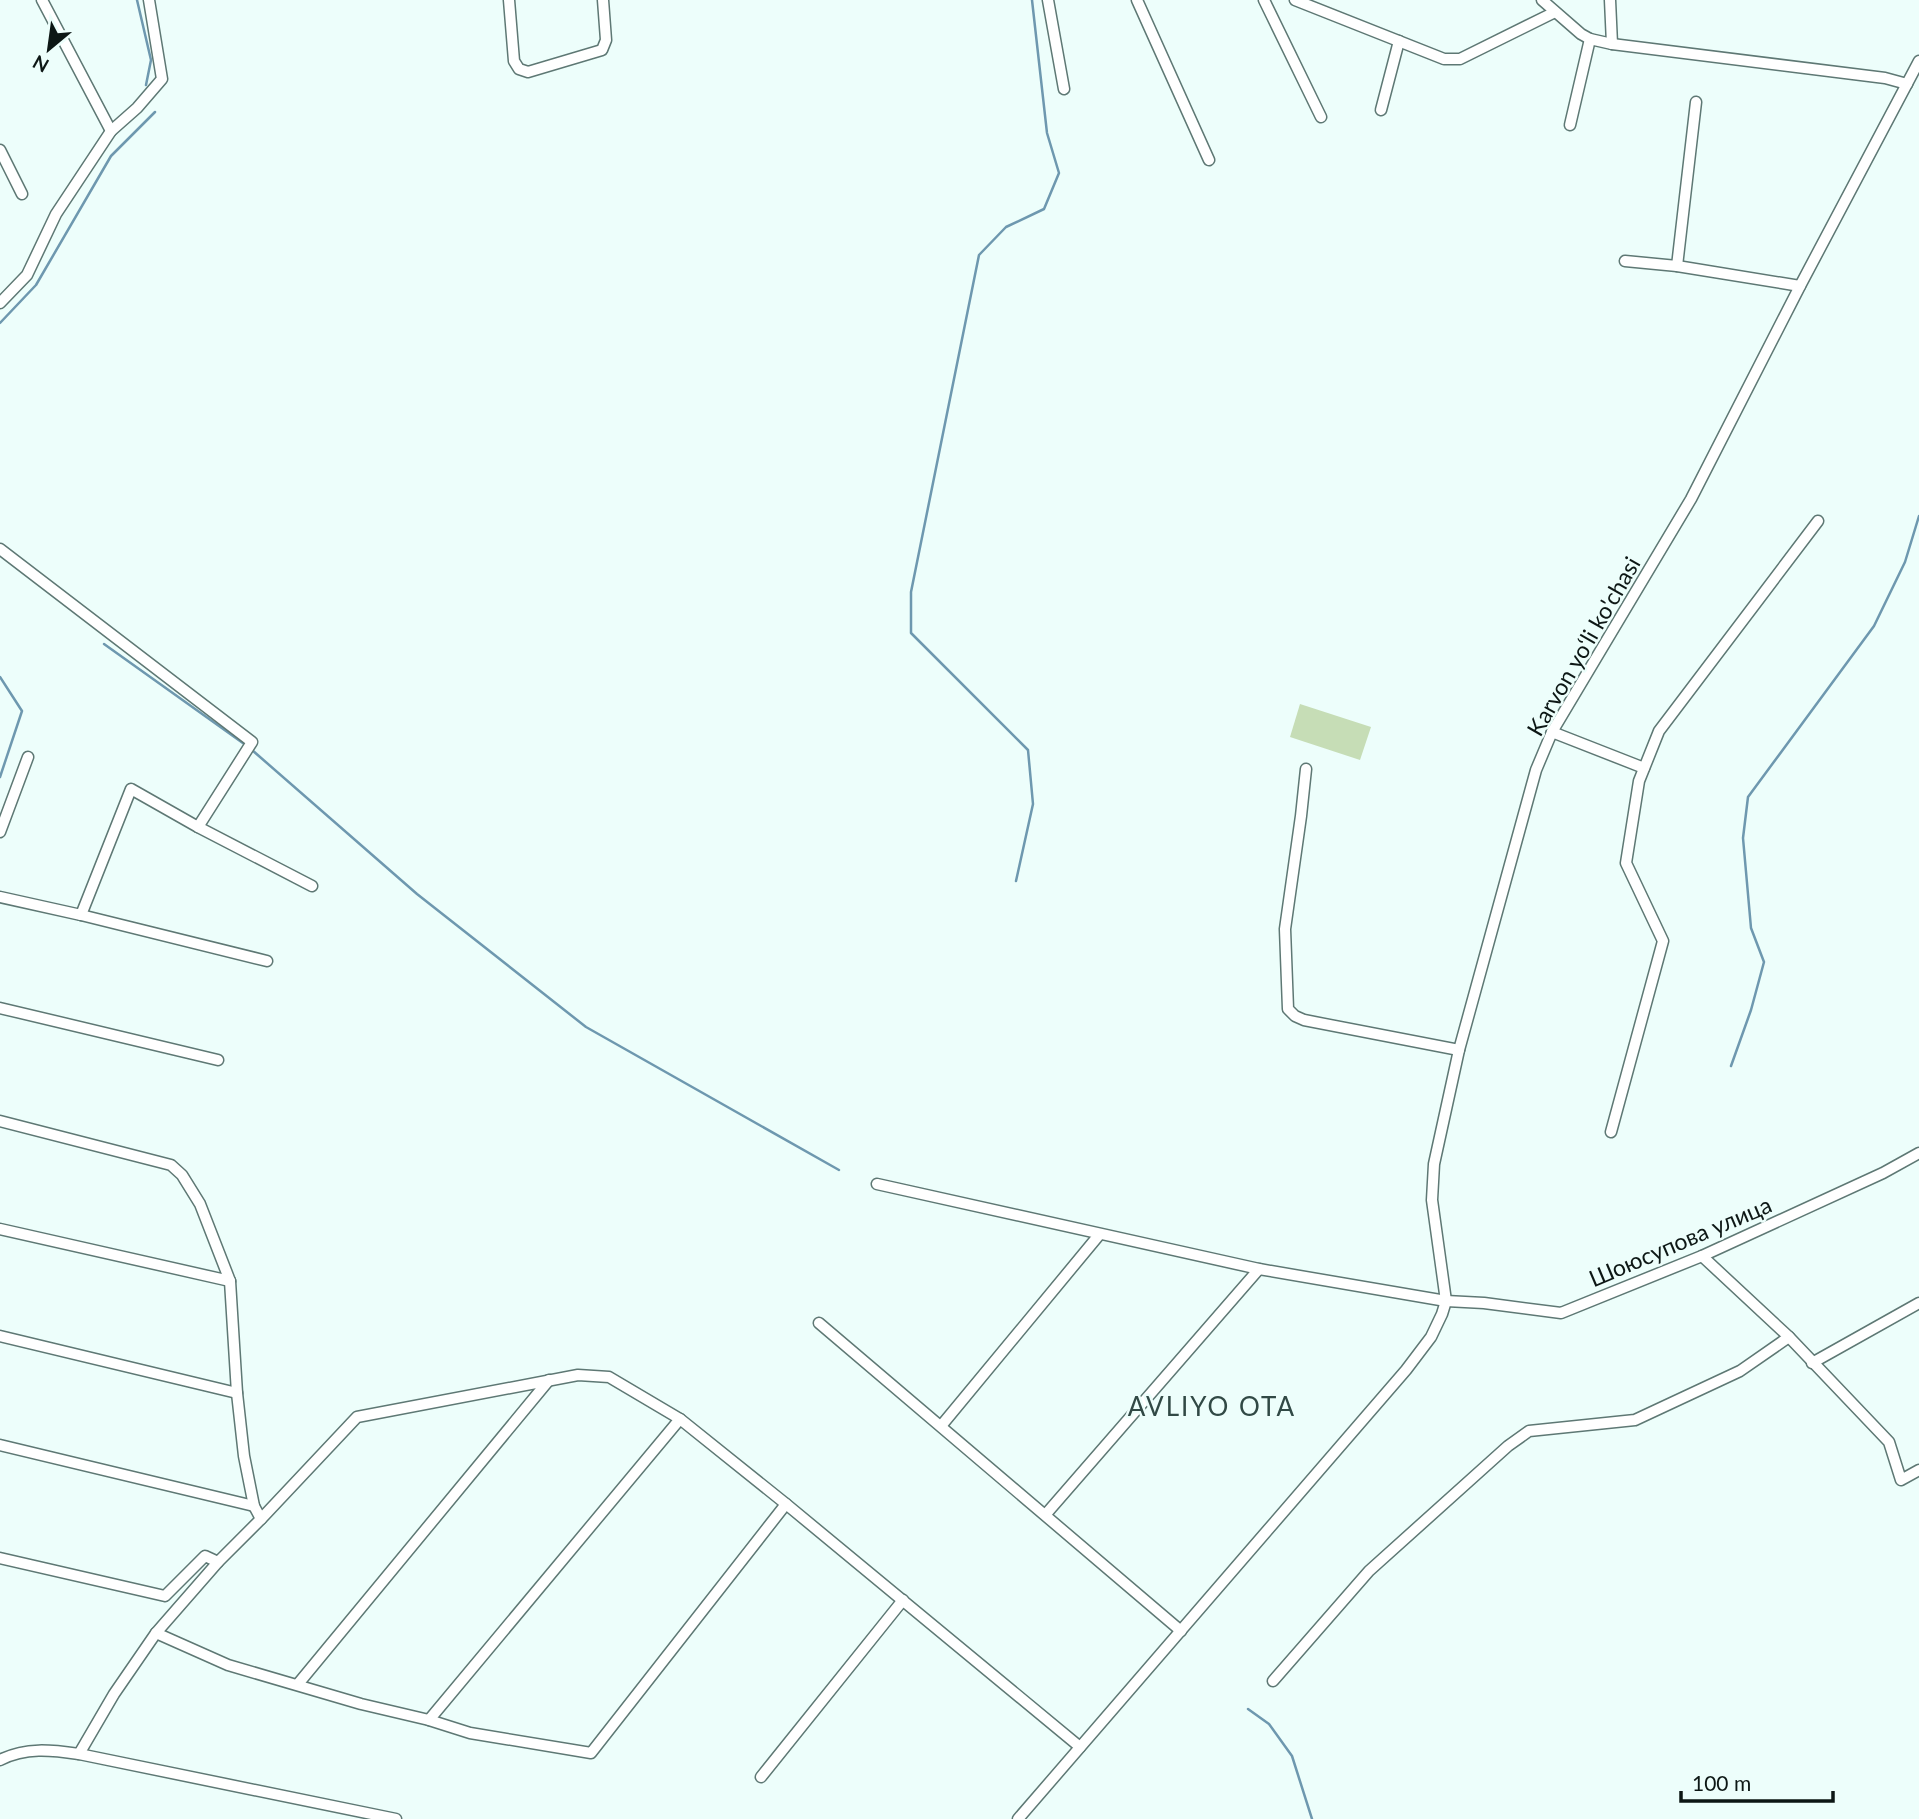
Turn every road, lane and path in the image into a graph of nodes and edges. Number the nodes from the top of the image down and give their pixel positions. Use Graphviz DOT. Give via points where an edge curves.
graph roads {
  1 [pos="41,0"];
  2 [pos="149,0"];
  3 [pos="509,0"];
  4 [pos="603,0"];
  5 [pos="1048,0"];
  6 [pos="1137,0"];
  7 [pos="1264,0"];
  8 [pos="1295,0"];
  9 [pos="1542,0"];
  10 [pos="1610,0"];
  11 [pos="1555,12"];
  12 [pos="1590,39"];
  13 [pos="1399,41"];
  14 [pos="1612,44"];
  15 [pos="1919,61"];
  16 [pos="1907,84"];
  17 [pos="1064,89"];
  18 [pos="1696,102"];
  19 [pos="1381,110"];
  20 [pos="1321,117"];
  21 [pos="1570,125"];
  22 [pos="111,131"];
  23 [pos="0,149"];
  24 [pos="1209,160"];
  25 [pos="22,194"];
  26 [pos="1625,261"];
  27 [pos="1676,266"];
  28 [pos="1800,286"];
  29 [pos="0,303"];
  30 [pos="1818,521"];
  31 [pos="0,550"];
  32 [pos="1552,732"];
  33 [pos="28,757"];
  34 [pos="1644,768"];
  35 [pos="1306,769"];
  36 [pos="198,827"];
  37 [pos="0,832"];
  38 [pos="312,886"];
  39 [pos="0,897"];
  40 [pos="81,915"];
  41 [pos="267,961"];
  42 [pos="0,1008"];
  43 [pos="1459,1050"];
  44 [pos="218,1059"];
  45 [pos="0,1121"];
  46 [pos="1611,1132"];
  47 [pos="1919,1153"];
  48 [pos="877,1184"];
  49 [pos="0,1229"];
  50 [pos="1099,1235"];
  51 [pos="1702,1256"];
  52 [pos="1259,1269"];
  53 [pos="230,1281"];
  54 [pos="1446,1301"];
  55 [pos="1919,1303"];
  56 [pos="819,1323"];
  57 [pos="0,1336"];
  58 [pos="1789,1337"];
  59 [pos="1812,1363"];
  60 [pos="549,1380"];
  61 [pos="237,1393"];
  62 [pos="680,1419"];
  63 [pos="941,1426"];
  64 [pos="0,1445"];
  65 [pos="1919,1470"];
  66 [pos="786,1504"];
  67 [pos="254,1506"];
  68 [pos="1046,1514"];
  69 [pos="261,1520"];
  70 [pos="0,1558"];
  71 [pos="218,1562"];
  72 [pos="903,1600"];
  73 [pos="1181,1631"];
  74 [pos="156,1633"];
  75 [pos="1273,1681"];
  76 [pos="298,1684"];
  77 [pos="429,1720"];
  78 [pos="1080,1747"];
  79 [pos="79,1754"];
  80 [pos="2,1757"];
  81 [pos="761,1777"];
  82 [pos="396,1819"];
  83 [pos="1018,1819"];
  1 -- 22 [label="street"];
  2 -- 22 [label="street" via="162,79"];
  3 -- 4 [label="street" via="514,61 528,72 601,50 606,40"];
  5 -- 17 [label="street"];
  6 -- 24 [label="street"];
  7 -- 20 [label="street"];
  8 -- 13 [label="street"];
  9 -- 11 [label="street"];
  10 -- 14 [label="street"];
  11 -- 12 [label="street"];
  11 -- 13 [label="street" via="1460,59 1444,59"];
  12 -- 14 [label="street"];
  12 -- 21 [label="street"];
  13 -- 19 [label="street"];
  14 -- 16 [label="street"];
  15 -- 16 [label="street, Karvon yo‘li ko'chasi"];
  16 -- 28 [label="street, Karvon yo‘li ko'chasi"];
  18 -- 27 [label="street"];
  22 -- 29 [label="street" via="56,214 27,275"];
  23 -- 25 [label="street"];
  26 -- 27 [label="street"];
  27 -- 28 [label="street"];
  28 -- 32 [label="street, Karvon yo‘li ko'chasi" via="1691,499"];
  30 -- 34 [label="street" via="1659,731"];
  31 -- 36 [label="street" via="252,742"];
  32 -- 34 [label="street"];
  32 -- 43 [label="street, Karvon yo‘li ko'chasi" via="1536,770"];
  33 -- 37 [label="street"];
  34 -- 46 [label="street" via="1626,863 1663,942"];
  35 -- 43 [label="street" via="1285,929 1288,1009 1304,1020"];
  36 -- 38 [label="street"];
  36 -- 40 [label="street" via="131,789"];
  39 -- 40 [label="street"];
  40 -- 41 [label="street"];
  42 -- 44 [label="street"];
  43 -- 54 [label="street, Karvon yo‘li ko'chasi" via="1434,1164 1432,1200"];
  45 -- 53 [label="street" via="177,1169 200,1204"];
  47 -- 51 [label="street, Шоюсупова улица"];
  48 -- 50 [label="street, Шоюсупова улица"];
  49 -- 53 [label="street"];
  50 -- 52 [label="street, Шоюсупова улица"];
  50 -- 63 [label="street"];
  51 -- 54 [label="street, Шоюсупова улица" via="1560,1313"];
  51 -- 58 [label="street"];
  52 -- 54 [label="street, Шоюсупова улица"];
  52 -- 68 [label="street"];
  53 -- 61 [label="street"];
  54 -- 73 [label="street" via="1424,1348"];
  55 -- 59 [label="street"];
  56 -- 63 [label="street"];
  57 -- 61 [label="street"];
  58 -- 59 [label="street"];
  58 -- 75 [label="street" via="1740,1371 1635,1420 1529,1431 1369,1571"];
  59 -- 65 [label="street" via="1889,1442 1901,1480"];
  60 -- 62 [label="street" via="578,1375 609,1377"];
  60 -- 69 [label="street" via="357,1417"];
  60 -- 76 [label="street"];
  61 -- 67 [label="street"];
  62 -- 66 [label="street"];
  62 -- 77 [label="street"];
  63 -- 68 [label="street"];
  64 -- 67 [label="street"];
  66 -- 72 [label="street"];
  66 -- 77 [label="street" via="591,1753 470,1733"];
  67 -- 69 [label="street"];
  68 -- 73 [label="street"];
  69 -- 71 [label="street"];
  70 -- 71 [label="street" via="165,1596 205,1556"];
  71 -- 74 [label="street"];
  72 -- 78 [label="street"];
  72 -- 81 [label="street"];
  73 -- 78 [label="street"];
  74 -- 76 [label="street" via="228,1665"];
  74 -- 79 [label="street"];
  76 -- 77 [label="street"];
  78 -- 83 [label="street"];
  79 -- 80 [label="street" via="33,1750"];
  79 -- 82 [label="street"];
}
